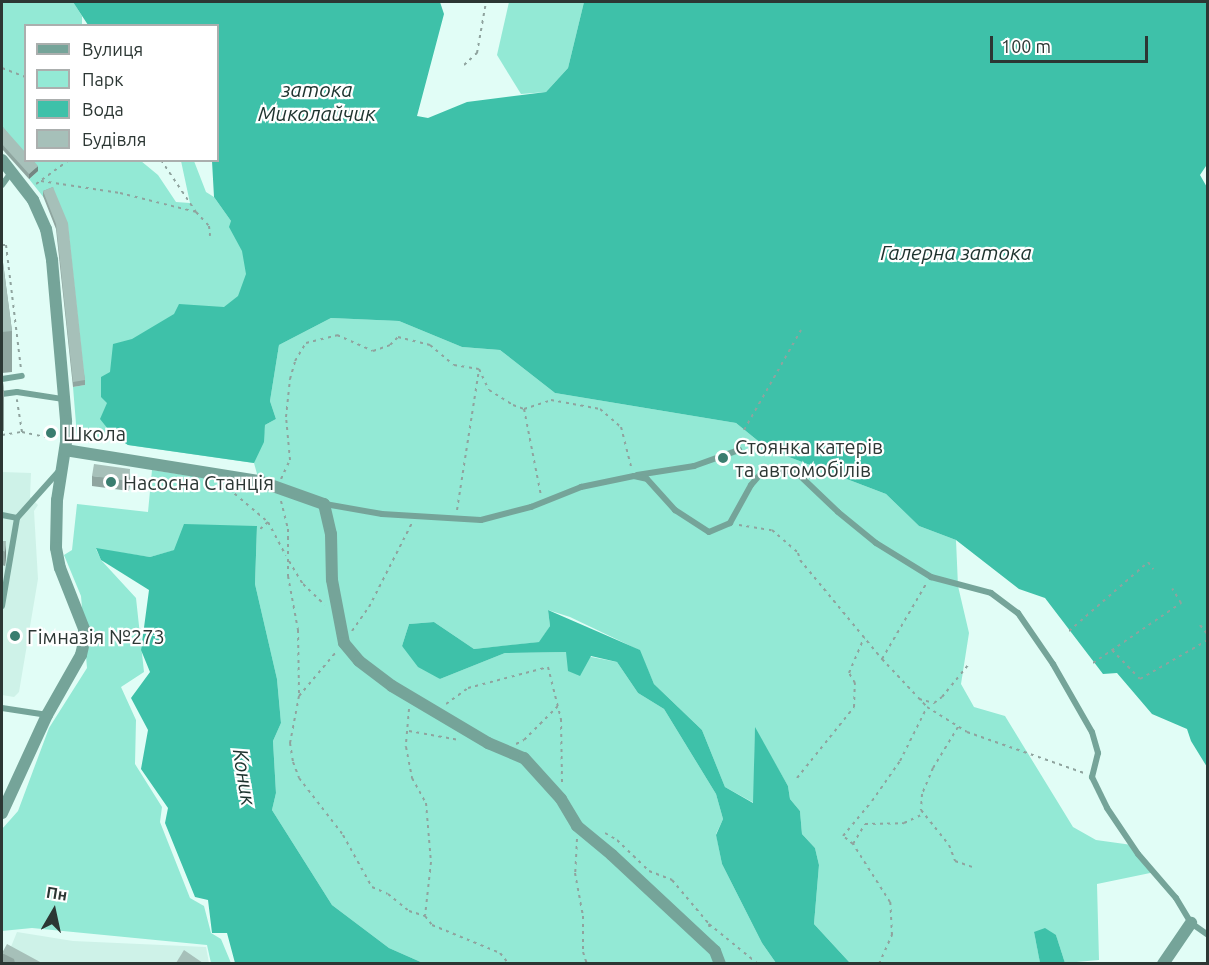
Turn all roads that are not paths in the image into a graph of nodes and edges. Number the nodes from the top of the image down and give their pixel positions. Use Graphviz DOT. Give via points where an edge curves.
graph roads {
  1 [pos="2,160"];
  2 [pos="12,171"];
  3 [pos="2,185"];
  4 [pos="22,376"];
  5 [pos="2,380"];
  6 [pos="2,394"];
  7 [pos="63,399"];
  8 [pos="65,450"];
  9 [pos="739,450"];
  10 [pos="61,469"];
  11 [pos="634,476"];
  12 [pos="324,504"];
  13 [pos="2,515"];
  14 [pos="17,518"];
  15 [pos="2,606"];
  16 [pos="2,708"];
  17 [pos="47,715"];
  18 [pos="2,813"];
  19 [pos="1191,923"];
  20 [pos="1208,935"];
  21 [pos="720,963"];
  22 [pos="1163,963"];
  1 -- 2 [label="street"];
  2 -- 3 [label="lane"];
  2 -- 7 [label="street" via="46,229"];
  4 -- 5 [label="lane"];
  6 -- 7 [label="lane" via="16,392"];
  7 -- 8 [label="street"];
  8 -- 10 [label="street"];
  8 -- 12 [label="street" via="278,486"];
  9 -- 11 [label="lane" via="694,466"];
  10 -- 14 [label="lane"];
  10 -- 17 [label="street" via="56,548 84,629 84,642 81,655"];
  11 -- 12 [label="lane" via="581,487 481,520 382,514"];
  11 -- 19 [label="lane" via="647,479 675,510 709,532 730,523 763,471 795,471 876,543 930,577 991,593 1018,613 1092,732 1098,753 1092,777 1107,808"];
  12 -- 21 [label="street" via="331,534 330,558 338,617 344,643 359,661 434,712 524,758 561,799 578,826 715,951"];
  13 -- 14 [label="lane"];
  14 -- 15 [label="lane"];
  16 -- 17 [label="lane"];
  17 -- 18 [label="street"];
  19 -- 20 [label="lane"];
  19 -- 22 [label="street"];
}
